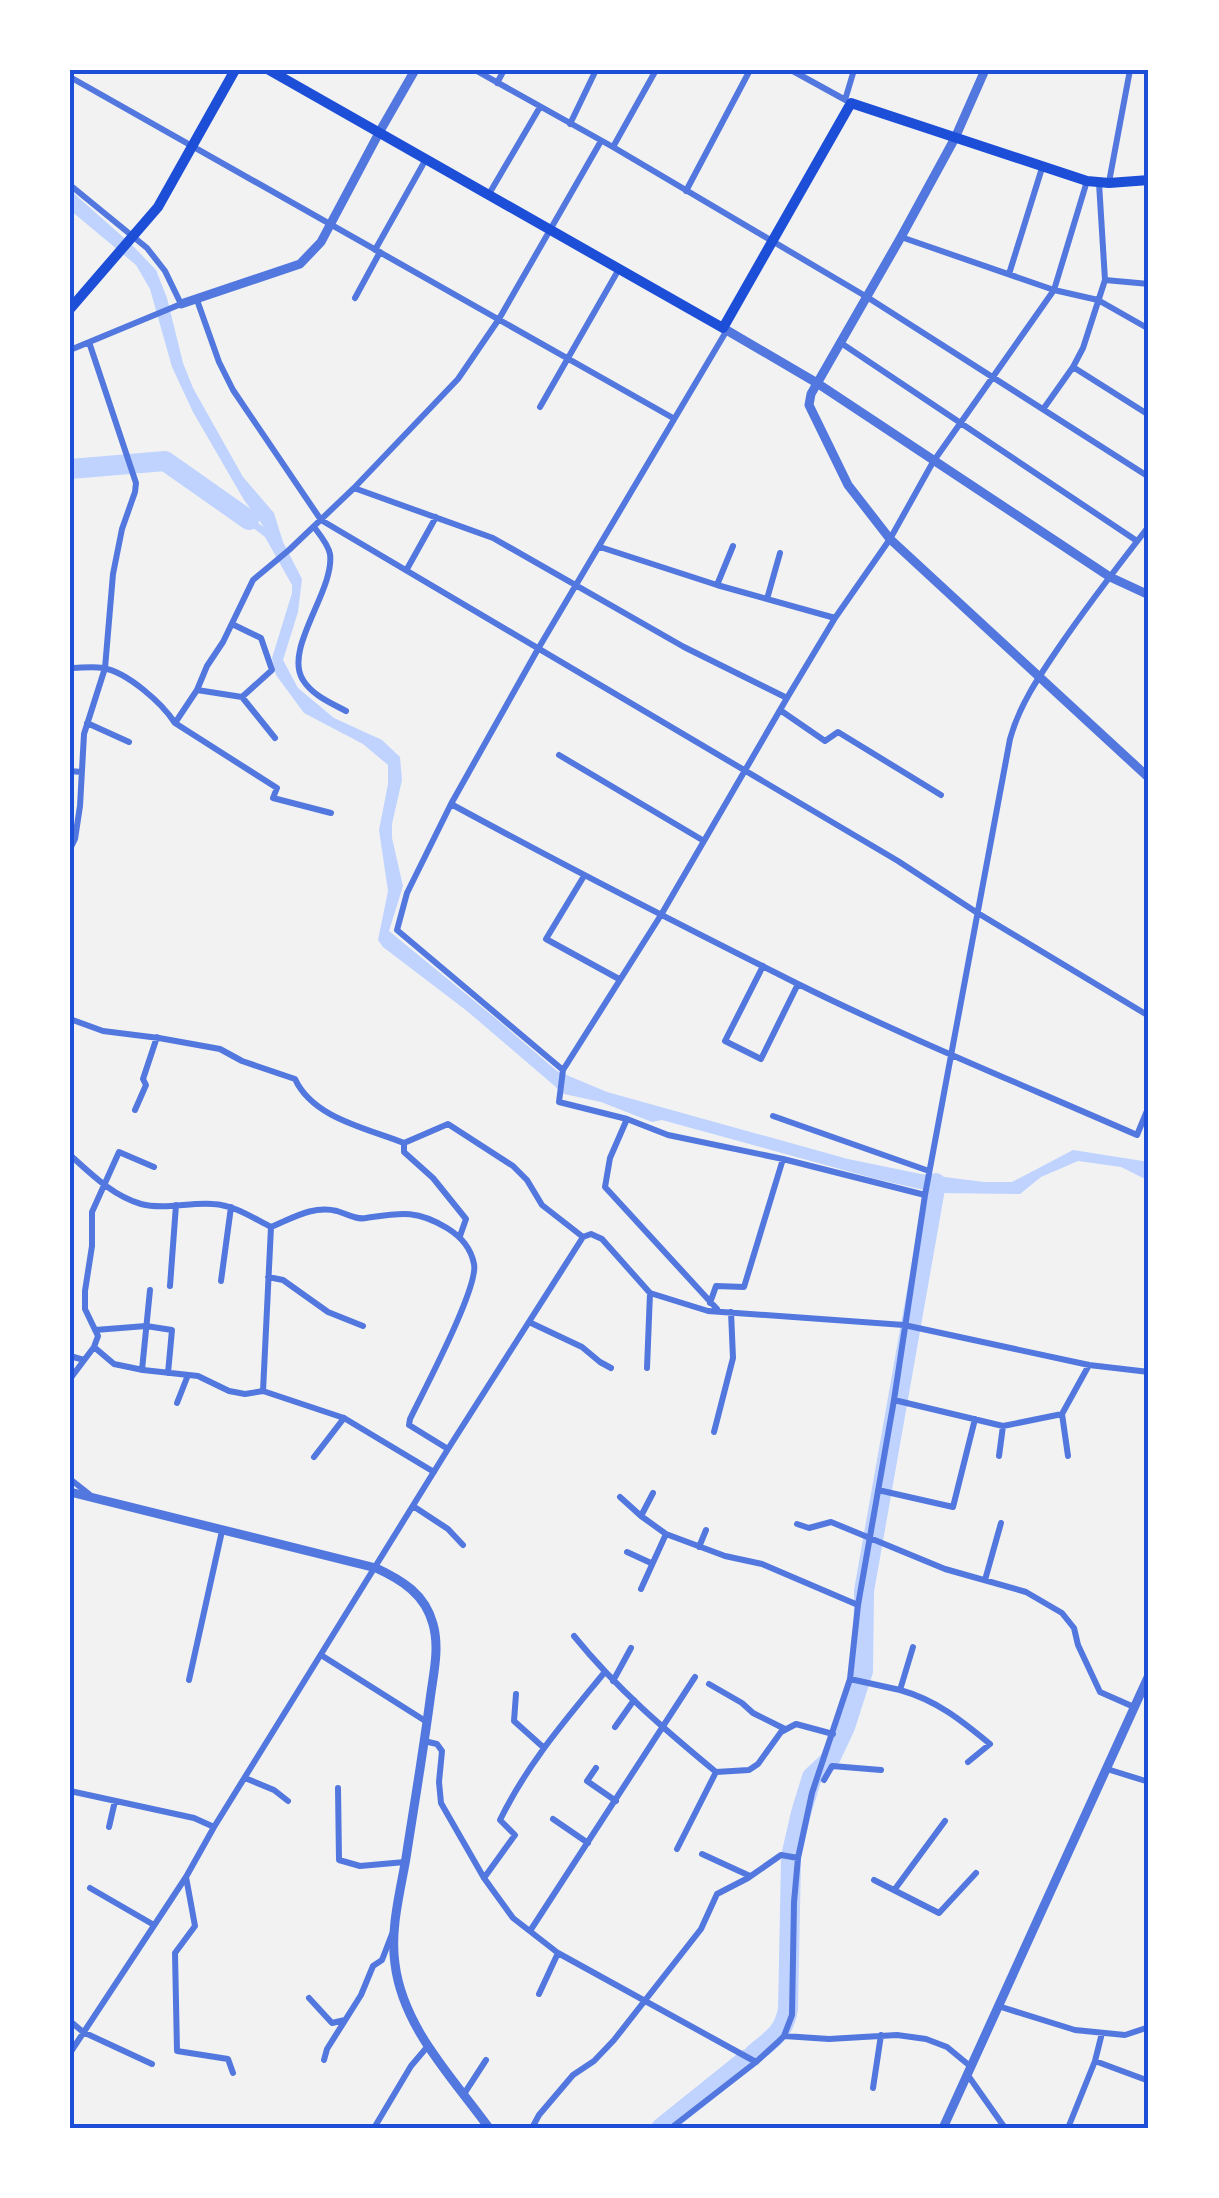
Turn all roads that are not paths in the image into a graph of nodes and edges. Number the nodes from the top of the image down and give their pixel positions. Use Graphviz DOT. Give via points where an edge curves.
graph roads {
  1 [pos="235,70"];
  2 [pos="269,70"];
  3 [pos="416,70"];
  4 [pos="475,70"];
  5 [pos="504,70"];
  6 [pos="596,70"];
  7 [pos="656,70"];
  8 [pos="750,70"];
  9 [pos="791,70"];
  10 [pos="854,70"];
  11 [pos="985,70"];
  12 [pos="1130,70"];
  13 [pos="73,78"];
  14 [pos="496,83"];
  15 [pos="70,91"];
  16 [pos="848,101"];
  17 [pos="540,107"];
  18 [pos="570,124"];
  19 [pos="380,132"];
  20 [pos="955,138"];
  21 [pos="601,141"];
  22 [pos="192,145"];
  23 [pos="613,148"];
  24 [pos="427,158"];
  25 [pos="1042,168"];
  26 [pos="1149,180"];
  27 [pos="1098,182"];
  28 [pos="70,185"];
  29 [pos="686,191"];
  30 [pos="489,194"];
  31 [pos="329,225"];
  32 [pos="551,231"];
  33 [pos="901,237"];
  34 [pos="132,239"];
  35 [pos="772,241"];
  36 [pos="378,251"];
  37 [pos="618,269"];
  38 [pos="1009,274"];
  39 [pos="1106,280"];
  40 [pos="1149,284"];
  41 [pos="1054,290"];
  42 [pos="867,297"];
  43 [pos="355,298"];
  44 [pos="197,300"];
  45 [pos="1098,300"];
  46 [pos="176,305"];
  47 [pos="70,309"];
  48 [pos="500,319"];
  49 [pos="725,329"];
  50 [pos="1149,329"];
  51 [pos="89,342"];
  52 [pos="841,344"];
  53 [pos="70,350"];
  54 [pos="568,357"];
  55 [pos="1073,367"];
  56 [pos="994,376"];
  57 [pos="818,383"];
  58 [pos="540,407"];
  59 [pos="1044,408"];
  60 [pos="1149,415"];
  61 [pos="673,418"];
  62 [pos="959,423"];
  63 [pos="933,462"];
  64 [pos="1149,477"];
  65 [pos="354,488"];
  66 [pos="436,517"];
  67 [pos="321,520"];
  68 [pos="1149,526"];
  69 [pos="314,527"];
  70 [pos="890,539"];
  71 [pos="1137,542"];
  72 [pos="733,546"];
  73 [pos="600,547"];
  74 [pos="780,553"];
  75 [pos="406,569"];
  76 [pos="1110,577"];
  77 [pos="716,585"];
  78 [pos="576,587"];
  79 [pos="1149,596"];
  80 [pos="766,600"];
  81 [pos="836,618"];
  82 [pos="232,624"];
  83 [pos="538,649"];
  84 [pos="70,668"];
  85 [pos="105,668"];
  86 [pos="1040,676"];
  87 [pos="196,690"];
  88 [pos="242,697"];
  89 [pos="787,698"];
  90 [pos="780,710"];
  91 [pos="346,712"];
  92 [pos="175,723"];
  93 [pos="87,724"];
  94 [pos="275,738"];
  95 [pos="129,742"];
  96 [pos="560,756"];
  97 [pos="70,771"];
  98 [pos="81,772"];
  99 [pos="744,772"];
  100 [pos="1149,778"];
  101 [pos="941,796"];
  102 [pos="451,804"];
  103 [pos="332,813"];
  104 [pos="704,841"];
  105 [pos="70,849"];
  106 [pos="584,876"];
  107 [pos="976,912"];
  108 [pos="661,915"];
  109 [pos="763,966"];
  110 [pos="619,979"];
  111 [pos="798,984"];
  112 [pos="1149,1016"];
  113 [pos="70,1019"];
  114 [pos="158,1038"];
  115 [pos="950,1054"];
  116 [pos="562,1070"];
  117 [pos="135,1110"];
  118 [pos="1148,1110"];
  119 [pos="774,1116"];
  120 [pos="627,1119"];
  121 [pos="404,1143"];
  122 [pos="783,1160"];
  123 [pos="72,1161"];
  124 [pos="154,1168"];
  125 [pos="929,1171"];
  126 [pos="103,1184"];
  127 [pos="925,1195"];
  128 [pos="176,1204"];
  129 [pos="231,1208"];
  130 [pos="271,1227"];
  131 [pos="460,1236"];
  132 [pos="583,1238"];
  133 [pos="268,1277"];
  134 [pos="221,1280"];
  135 [pos="170,1286"];
  136 [pos="150,1290"];
  137 [pos="650,1293"];
  138 [pos="710,1303"];
  139 [pos="718,1310"];
  140 [pos="732,1312"];
  141 [pos="529,1322"];
  142 [pos="146,1326"];
  143 [pos="364,1326"];
  144 [pos="905,1326"];
  145 [pos="96,1330"];
  146 [pos="94,1347"];
  147 [pos="70,1356"];
  148 [pos="84,1360"];
  149 [pos="1090,1365"];
  150 [pos="611,1368"];
  151 [pos="646,1368"];
  152 [pos="142,1370"];
  153 [pos="1149,1372"];
  154 [pos="168,1373"];
  155 [pos="188,1375"];
  156 [pos="70,1379"];
  157 [pos="264,1391"];
  158 [pos="897,1400"];
  159 [pos="177,1403"];
  160 [pos="1062,1414"];
  161 [pos="344,1418"];
  162 [pos="975,1419"];
  163 [pos="1003,1426"];
  164 [pos="714,1432"];
  165 [pos="448,1448"];
  166 [pos="999,1456"];
  167 [pos="1068,1456"];
  168 [pos="314,1457"];
  169 [pos="434,1472"];
  170 [pos="70,1478"];
  171 [pos="882,1490"];
  172 [pos="70,1492"];
  173 [pos="653,1493"];
  174 [pos="620,1496"];
  175 [pos="94,1498"];
  176 [pos="413,1506"];
  177 [pos="642,1516"];
  178 [pos="1002,1522"];
  179 [pos="797,1524"];
  180 [pos="706,1530"];
  181 [pos="222,1531"];
  182 [pos="666,1534"];
  183 [pos="870,1537"];
  184 [pos="463,1545"];
  185 [pos="700,1547"];
  186 [pos="627,1552"];
  187 [pos="651,1563"];
  188 [pos="376,1568"];
  189 [pos="985,1580"];
  190 [pos="642,1589"];
  191 [pos="858,1605"];
  192 [pos="574,1636"];
  193 [pos="913,1647"];
  194 [pos="631,1648"];
  195 [pos="321,1654"];
  196 [pos="604,1674"];
  197 [pos="1149,1674"];
  198 [pos="694,1677"];
  199 [pos="850,1679"];
  200 [pos="189,1680"];
  201 [pos="613,1681"];
  202 [pos="709,1684"];
  203 [pos="900,1690"];
  204 [pos="516,1694"];
  205 [pos="634,1700"];
  206 [pos="1134,1708"];
  207 [pos="427,1722"];
  208 [pos="614,1727"];
  209 [pos="662,1728"];
  210 [pos="786,1729"];
  211 [pos="834,1734"];
  212 [pos="424,1742"];
  213 [pos="543,1748"];
  214 [pos="968,1762"];
  215 [pos="596,1768"];
  216 [pos="1107,1769"];
  217 [pos="881,1770"];
  218 [pos="716,1772"];
  219 [pos="822,1777"];
  220 [pos="244,1778"];
  221 [pos="1149,1782"];
  222 [pos="338,1788"];
  223 [pos="70,1792"];
  224 [pos="115,1801"];
  225 [pos="288,1801"];
  226 [pos="616,1801"];
  227 [pos="554,1819"];
  228 [pos="945,1821"];
  229 [pos="109,1827"];
  230 [pos="214,1827"];
  231 [pos="588,1843"];
  232 [pos="677,1848"];
  233 [pos="702,1854"];
  234 [pos="798,1858"];
  235 [pos="405,1862"];
  236 [pos="976,1873"];
  237 [pos="186,1876"];
  238 [pos="751,1876"];
  239 [pos="484,1878"];
  240 [pos="874,1880"];
  241 [pos="90,1888"];
  242 [pos="895,1889"];
  243 [pos="154,1925"];
  244 [pos="394,1928"];
  245 [pos="530,1931"];
  246 [pos="558,1953"];
  247 [pos="539,1994"];
  248 [pos="310,1998"];
  249 [pos="644,2002"];
  250 [pos="998,2006"];
  251 [pos="347,2019"];
  252 [pos="70,2021"];
  253 [pos="1149,2027"];
  254 [pos="82,2032"];
  255 [pos="1102,2033"];
  256 [pos="881,2035"];
  257 [pos="784,2036"];
  258 [pos="428,2045"];
  259 [pos="70,2052"];
  260 [pos="324,2060"];
  261 [pos="486,2060"];
  262 [pos="1095,2061"];
  263 [pos="756,2062"];
  264 [pos="152,2064"];
  265 [pos="968,2070"];
  266 [pos="233,2073"];
  267 [pos="1149,2081"];
  268 [pos="873,2088"];
  269 [pos="464,2094"];
  270 [pos="374,2128"];
  271 [pos="489,2128"];
  272 [pos="532,2128"];
  273 [pos="672,2128"];
  274 [pos="942,2128"];
  275 [pos="1005,2128"];
  276 [pos="1068,2128"];
  1 -- 22 [label="main road"];
  2 -- 19 [label="main road"];
  3 -- 19 [label="street"];
  4 -- 14 [label="street"];
  5 -- 14 [label="street"];
  6 -- 18 [label="street"];
  7 -- 23 [label="street"];
  8 -- 29 [label="street"];
  9 -- 16 [label="street"];
  10 -- 16 [label="street"];
  11 -- 20 [label="street"];
  12 -- 27 [label="street"];
  13 -- 15 [label="street"];
  13 -- 22 [label="street"];
  14 -- 17 [label="street"];
  16 -- 20 [label="main road"];
  16 -- 35 [label="main road"];
  17 -- 18 [label="street"];
  17 -- 30 [label="street"];
  18 -- 21 [label="street"];
  19 -- 24 [label="main road"];
  19 -- 31 [label="street"];
  20 -- 25 [label="main road"];
  20 -- 33 [label="street"];
  21 -- 23 [label="street"];
  21 -- 32 [label="street"];
  22 -- 31 [label="street"];
  22 -- 34 [label="main road"];
  23 -- 29 [label="street"];
  24 -- 30 [label="main road"];
  24 -- 36 [label="street"];
  25 -- 27 [label="main road"];
  25 -- 38 [label="street"];
  26 -- 27 [label="main road"];
  27 -- 39 [label="street"];
  27 -- 41 [label="street"];
  28 -- 34 [label="street"];
  29 -- 35 [label="street"];
  30 -- 32 [label="main road"];
  31 -- 36 [label="street"];
  31 -- 44 [label="street" via="300,264"];
  32 -- 37 [label="main road"];
  32 -- 48 [label="street"];
  33 -- 38 [label="street"];
  33 -- 42 [label="street"];
  34 -- 46 [label="street" via="165,271"];
  34 -- 47 [label="main road"];
  35 -- 42 [label="street"];
  35 -- 49 [label="main road"];
  36 -- 43 [label="street"];
  36 -- 48 [label="street"];
  37 -- 49 [label="main road"];
  37 -- 54 [label="street"];
  38 -- 41 [label="street"];
  39 -- 40 [label="street"];
  39 -- 45 [label="street"];
  41 -- 45 [label="street"];
  41 -- 56 [label="street"];
  42 -- 52 [label="street"];
  42 -- 56 [label="street"];
  44 -- 46 [label="street"];
  44 -- 67 [label="street" via="233,390"];
  45 -- 50 [label="street"];
  45 -- 55 [label="street"];
  46 -- 51 [label="street"];
  48 -- 54 [label="street"];
  48 -- 65 [label="street" via="458,379"];
  49 -- 57 [label="street"];
  49 -- 61 [label="street"];
  51 -- 53 [label="street"];
  51 -- 85 [label="street" via="136,483 113,574"];
  52 -- 57 [label="street"];
  52 -- 62 [label="street"];
  54 -- 58 [label="street"];
  54 -- 61 [label="street"];
  55 -- 59 [label="street"];
  55 -- 60 [label="street"];
  56 -- 59 [label="street"];
  56 -- 62 [label="street"];
  57 -- 63 [label="street"];
  57 -- 70 [label="street" via="809,406 848,485"];
  59 -- 64 [label="street"];
  61 -- 73 [label="street"];
  62 -- 63 [label="street"];
  62 -- 71 [label="street"];
  63 -- 70 [label="street"];
  63 -- 76 [label="street"];
  65 -- 66 [label="street"];
  65 -- 67 [label="street"];
  66 -- 75 [label="street"];
  66 -- 78 [label="street" via="492,538"];
  67 -- 69 [label="street"];
  67 -- 75 [label="street"];
  68 -- 71 [label="street"];
  69 -- 82 [label="street" via="253,580"];
  69 -- 91 [label="street" via="330,556 301,647 300,676"];
  70 -- 81 [label="street"];
  70 -- 86 [label="street"];
  71 -- 76 [label="street"];
  72 -- 77 [label="street"];
  73 -- 77 [label="street"];
  73 -- 78 [label="street"];
  74 -- 80 [label="street"];
  75 -- 83 [label="street"];
  76 -- 79 [label="street"];
  76 -- 86 [label="street"];
  77 -- 80 [label="street"];
  78 -- 83 [label="street"];
  78 -- 89 [label="street"];
  80 -- 81 [label="street"];
  81 -- 89 [label="street"];
  82 -- 87 [label="street"];
  82 -- 88 [label="street" via="261,638 272,670"];
  83 -- 99 [label="street"];
  83 -- 102 [label="street"];
  84 -- 85 [label="street"];
  85 -- 92 [label="street" via="145,692"];
  85 -- 93 [label="street"];
  86 -- 100 [label="street"];
  86 -- 107 [label="street" via="1010,738"];
  87 -- 88 [label="street"];
  87 -- 92 [label="street"];
  88 -- 94 [label="street"];
  89 -- 90 [label="street"];
  90 -- 99 [label="street"];
  90 -- 101 [label="street" via="825,741 838,732"];
  92 -- 103 [label="street" via="277,788 273,798"];
  93 -- 95 [label="street"];
  93 -- 98 [label="street"];
  96 -- 104 [label="street"];
  97 -- 98 [label="street"];
  98 -- 105 [label="street"];
  99 -- 104 [label="street"];
  99 -- 107 [label="street"];
  102 -- 106 [label="street"];
  102 -- 116 [label="street" via="407,893 397,930"];
  104 -- 108 [label="street"];
  106 -- 108 [label="street"];
  106 -- 110 [label="street" via="546,939"];
  107 -- 112 [label="street"];
  107 -- 115 [label="street"];
  108 -- 109 [label="street"];
  108 -- 110 [label="street"];
  109 -- 111 [label="street"];
  109 -- 111 [label="street" via="726,1041 761,1059"];
  110 -- 116 [label="street"];
  111 -- 115 [label="street"];
  113 -- 114 [label="street"];
  114 -- 117 [label="street"];
  114 -- 121 [label="street" via="220,1049 295,1078 323,1110"];
  115 -- 118 [label="street" via="1137,1135"];
  115 -- 125 [label="street"];
  116 -- 120 [label="street" via="559,1102"];
  119 -- 125 [label="street"];
  120 -- 122 [label="street" via="668,1135"];
  120 -- 138 [label="street" via="605,1187"];
  121 -- 131 [label="street" via="404,1152 466,1219"];
  121 -- 132 [label="street" via="448,1124 513,1166 542,1204"];
  122 -- 127 [label="street"];
  122 -- 138 [label="street" via="744,1287 716,1286"];
  123 -- 126 [label="street"];
  124 -- 126 [label="street" via="119,1152"];
  125 -- 127 [label="street"];
  126 -- 128 [label="street" via="140,1204"];
  126 -- 145 [label="street" via="92,1212 85,1290 85,1309"];
  127 -- 144 [label="street"];
  128 -- 129 [label="street"];
  128 -- 135 [label="street"];
  129 -- 130 [label="street"];
  129 -- 134 [label="street"];
  130 -- 131 [label="street" via="313,1209 362,1220 400,1212 430,1218"];
  130 -- 133 [label="street"];
  131 -- 165 [label="street" via="475,1266 471,1292 409,1425"];
  132 -- 137 [label="street" via="602,1239"];
  132 -- 141 [label="street"];
  133 -- 143 [label="street"];
  133 -- 157 [label="street"];
  136 -- 142 [label="street"];
  137 -- 139 [label="street"];
  137 -- 151 [label="street"];
  138 -- 139 [label="street"];
  139 -- 140 [label="street"];
  140 -- 144 [label="street"];
  140 -- 164 [label="street" via="733,1358"];
  141 -- 150 [label="street"];
  141 -- 165 [label="street"];
  142 -- 145 [label="street"];
  142 -- 152 [label="street"];
  142 -- 154 [label="street" via="172,1330"];
  144 -- 149 [label="street"];
  144 -- 158 [label="street"];
  145 -- 146 [label="street"];
  146 -- 148 [label="street"];
  146 -- 152 [label="street" via="114,1364"];
  147 -- 148 [label="street"];
  148 -- 156 [label="street"];
  149 -- 153 [label="street"];
  149 -- 160 [label="street"];
  152 -- 154 [label="street"];
  154 -- 155 [label="street"];
  155 -- 157 [label="street" via="228,1391"];
  155 -- 159 [label="street"];
  157 -- 161 [label="street"];
  158 -- 162 [label="street"];
  158 -- 171 [label="street"];
  160 -- 163 [label="street"];
  160 -- 167 [label="street"];
  161 -- 168 [label="street"];
  161 -- 169 [label="street"];
  162 -- 163 [label="street"];
  162 -- 171 [label="street" via="953,1507"];
  163 -- 166 [label="street"];
  165 -- 169 [label="street"];
  169 -- 176 [label="street"];
  170 -- 175 [label="street"];
  171 -- 183 [label="street"];
  172 -- 175 [label="street"];
  173 -- 177 [label="street"];
  174 -- 177 [label="street"];
  175 -- 181 [label="street"];
  176 -- 184 [label="street"];
  176 -- 188 [label="street"];
  177 -- 182 [label="street"];
  178 -- 189 [label="street"];
  179 -- 183 [label="street" via="831,1522"];
  180 -- 185 [label="street"];
  181 -- 188 [label="street"];
  181 -- 200 [label="street"];
  182 -- 185 [label="street"];
  182 -- 187 [label="street"];
  183 -- 189 [label="street"];
  183 -- 191 [label="street"];
  185 -- 191 [label="street" via="762,1564"];
  186 -- 187 [label="street"];
  187 -- 190 [label="street"];
  188 -- 195 [label="street"];
  188 -- 207 [label="street" via="421,1598 433,1622 437,1644"];
  189 -- 206 [label="street" via="1062,1612 1100,1692"];
  191 -- 199 [label="street"];
  192 -- 196 [label="street"];
  193 -- 203 [label="street"];
  194 -- 201 [label="street"];
  195 -- 207 [label="street"];
  195 -- 220 [label="street"];
  196 -- 201 [label="street"];
  196 -- 213 [label="street"];
  197 -- 206 [label="street"];
  198 -- 209 [label="street"];
  199 -- 203 [label="street"];
  199 -- 211 [label="street"];
  201 -- 205 [label="street"];
  202 -- 210 [label="street"];
  203 -- 214 [label="street" via="942,1706 990,1744"];
  204 -- 213 [label="street" via="514,1721"];
  205 -- 208 [label="street"];
  205 -- 209 [label="street"];
  206 -- 216 [label="street"];
  207 -- 212 [label="street"];
  209 -- 218 [label="street"];
  209 -- 226 [label="street"];
  210 -- 211 [label="street" via="796,1724"];
  210 -- 218 [label="street" via="750,1770"];
  211 -- 219 [label="street"];
  212 -- 235 [label="street"];
  212 -- 239 [label="street" via="442,1751 440,1803"];
  213 -- 239 [label="street" via="500,1820 515,1835"];
  215 -- 226 [label="street" via="587,1781"];
  216 -- 221 [label="street"];
  216 -- 250 [label="street"];
  217 -- 219 [label="street" via="832,1766"];
  218 -- 232 [label="street"];
  219 -- 234 [label="street" via="812,1793"];
  220 -- 225 [label="street"];
  220 -- 230 [label="street"];
  222 -- 235 [label="street" via="338,1860 360,1866"];
  223 -- 224 [label="street"];
  224 -- 229 [label="street"];
  224 -- 230 [label="street"];
  226 -- 231 [label="street"];
  227 -- 231 [label="street"];
  228 -- 242 [label="street"];
  230 -- 237 [label="street"];
  231 -- 245 [label="street"];
  233 -- 238 [label="street"];
  234 -- 238 [label="street" via="782,1856"];
  234 -- 257 [label="street" via="792,2015"];
  235 -- 244 [label="street"];
  236 -- 242 [label="street" via="939,1914"];
  237 -- 243 [label="street"];
  237 -- 266 [label="street" via="195,1926 175,1953 176,2051 228,2059"];
  238 -- 249 [label="street" via="716,1894 701,1929"];
  239 -- 245 [label="street"];
  240 -- 242 [label="street"];
  241 -- 243 [label="street"];
  243 -- 254 [label="street"];
  244 -- 251 [label="street"];
  244 -- 258 [label="street" via="401,1989"];
  245 -- 246 [label="street"];
  246 -- 247 [label="street"];
  246 -- 249 [label="street"];
  248 -- 251 [label="street" via="332,2023"];
  249 -- 263 [label="street"];
  249 -- 272 [label="street" via="594,2061 572,2074"];
  250 -- 255 [label="street"];
  250 -- 265 [label="street"];
  251 -- 260 [label="street"];
  252 -- 254 [label="street"];
  253 -- 255 [label="street" via="1125,2036"];
  254 -- 259 [label="street"];
  254 -- 264 [label="street"];
  255 -- 262 [label="street"];
  256 -- 257 [label="street"];
  256 -- 265 [label="street" via="947,2047"];
  256 -- 268 [label="street"];
  257 -- 263 [label="street"];
  258 -- 269 [label="street"];
  258 -- 270 [label="street"];
  261 -- 269 [label="street"];
  262 -- 267 [label="street"];
  262 -- 276 [label="street"];
  263 -- 273 [label="street"];
  265 -- 274 [label="street"];
  265 -- 275 [label="street"];
  269 -- 271 [label="street"];
}
